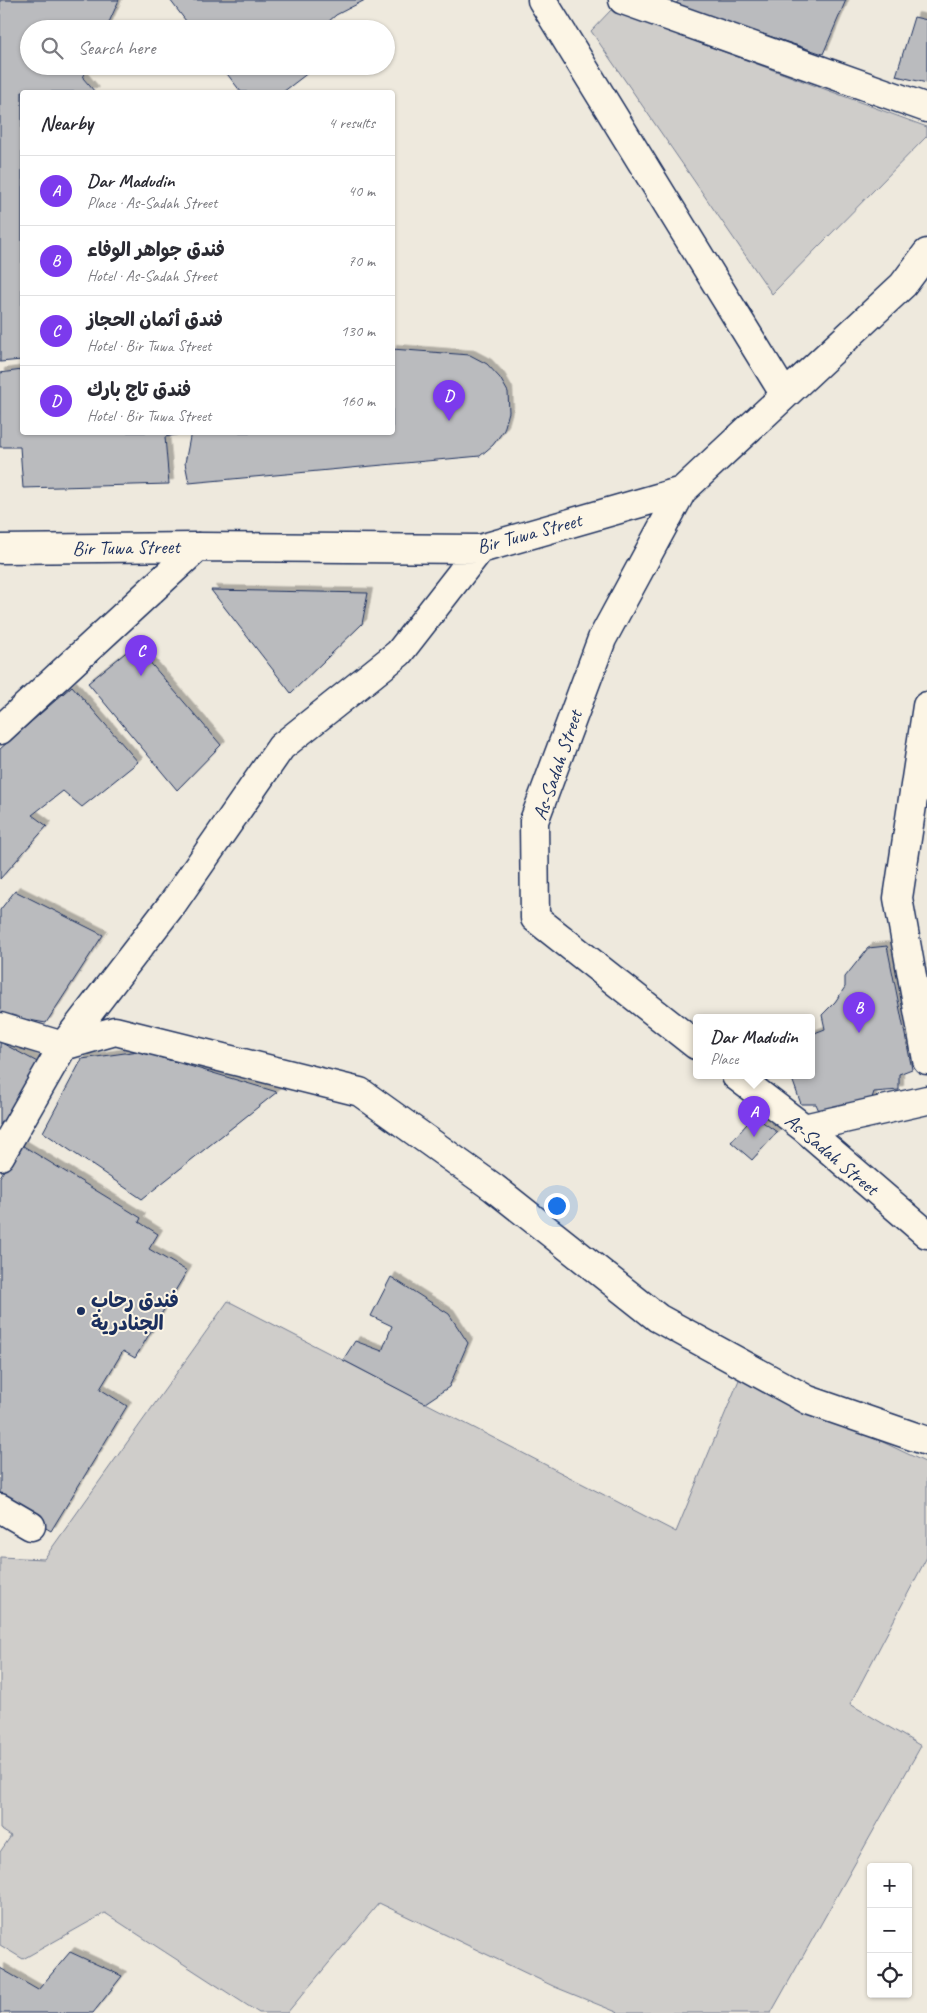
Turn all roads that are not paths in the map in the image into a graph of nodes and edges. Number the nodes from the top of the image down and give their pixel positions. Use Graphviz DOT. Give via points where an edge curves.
graph roads {
  1 [pos="542,0"];
  2 [pos="623,0"];
  3 [pos="927,108"];
  4 [pos="927,253"];
  5 [pos="915,285"];
  6 [pos="785,395"];
  7 [pos="682,490"];
  8 [pos="198,546"];
  9 [pos="0,549"];
  10 [pos="480,549"];
  11 [pos="927,711"];
  12 [pos="0,730"];
  13 [pos="0,1027"];
  14 [pos="693,1043"];
  15 [pos="64,1046"];
  16 [pos="927,1060"];
  17 [pos="740,1079"];
  18 [pos="927,1100"];
  19 [pos="804,1128"];
  20 [pos="0,1156"];
  21 [pos="927,1234"];
  22 [pos="927,1441"];
  23 [pos="0,1508"];
  24 [pos="31,1526"];
  1 -- 6 [label="street"];
  2 -- 3 [label="street"];
  4 -- 5 [label="street, Bir Tuwa Street"];
  5 -- 6 [label="street, Bir Tuwa Street"];
  6 -- 7 [label="street, Bir Tuwa Street"];
  7 -- 10 [label="street, Bir Tuwa Street"];
  7 -- 14 [label="street, As-Sadah Street" via="602,639 534,821 535,918"];
  8 -- 9 [label="street, Bir Tuwa Street"];
  8 -- 10 [label="street, Bir Tuwa Street"];
  8 -- 12 [label="street"];
  10 -- 15 [label="street" via="399,654 281,746 173,903"];
  11 -- 16 [label="street" via="898,898"];
  13 -- 15 [label="street"];
  15 -- 20 [label="street"];
  15 -- 22 [label="street" via="115,1031 360,1092 494,1188 658,1318 808,1400"];
  17 -- 19 [label="street, As-Sadah Street"];
  18 -- 19 [label="street"];
  19 -- 21 [label="street, As-Sadah Street"];
  23 -- 24 [label="street"];
}
